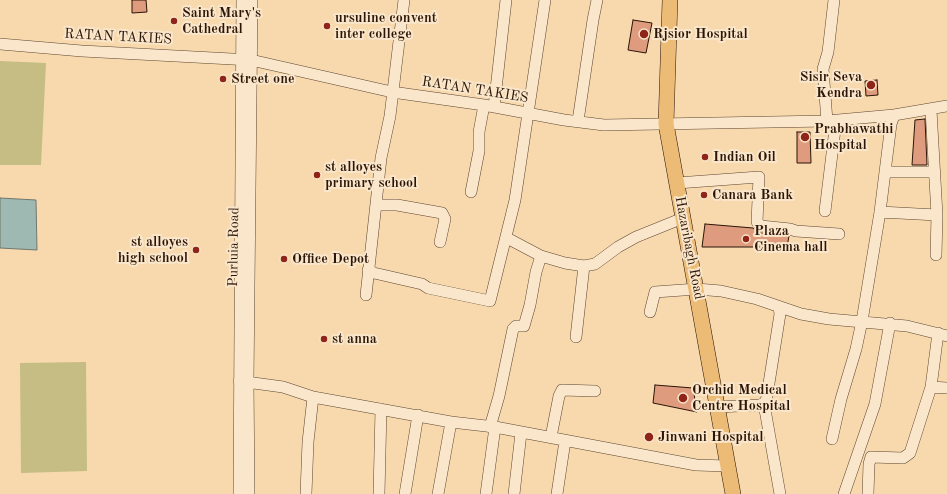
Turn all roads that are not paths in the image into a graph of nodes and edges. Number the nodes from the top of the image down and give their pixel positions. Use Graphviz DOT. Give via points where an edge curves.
graph roads {
  1 [pos="242,0"];
  2 [pos="252,0"];
  3 [pos="404,0"];
  4 [pos="506,0"];
  5 [pos="545,0"];
  6 [pos="597,0"];
  7 [pos="670,0"];
  8 [pos="834,0"];
  9 [pos="0,44"];
  10 [pos="246,60"];
  11 [pos="392,92"];
  12 [pos="489,106"];
  13 [pos="947,106"];
  14 [pos="931,110"];
  15 [pos="528,114"];
  16 [pos="894,115"];
  17 [pos="578,121"];
  18 [pos="832,121"];
  19 [pos="666,124"];
  20 [pos="885,172"];
  21 [pos="935,172"];
  22 [pos="677,183"];
  23 [pos="471,192"];
  24 [pos="377,205"];
  25 [pos="825,211"];
  26 [pos="880,212"];
  27 [pos="937,215"];
  28 [pos="683,218"];
  29 [pos="839,234"];
  30 [pos="507,238"];
  31 [pos="440,242"];
  32 [pos="541,256"];
  33 [pos="936,256"];
  34 [pos="584,266"];
  35 [pos="368,270"];
  36 [pos="697,289"];
  37 [pos="366,295"];
  38 [pos="779,308"];
  39 [pos="650,312"];
  40 [pos="862,321"];
  41 [pos="890,323"];
  42 [pos="943,335"];
  43 [pos="576,337"];
  44 [pos="243,381"];
  45 [pos="932,388"];
  46 [pos="947,388"];
  47 [pos="595,391"];
  48 [pos="313,397"];
  49 [pos="764,404"];
  50 [pos="717,407"];
  51 [pos="381,409"];
  52 [pos="418,415"];
  53 [pos="451,422"];
  54 [pos="492,427"];
  55 [pos="521,433"];
  56 [pos="551,438"];
  57 [pos="832,439"];
  58 [pos="565,441"];
  59 [pos="727,466"];
  60 [pos="239,494"];
  61 [pos="249,494"];
  62 [pos="306,494"];
  63 [pos="379,494"];
  64 [pos="405,494"];
  65 [pos="438,494"];
  66 [pos="486,494"];
  67 [pos="514,494"];
  68 [pos="557,494"];
  69 [pos="733,494"];
  70 [pos="780,494"];
  71 [pos="844,494"];
  72 [pos="868,494"];
  1 -- 10 [label="street, Purluia Road"];
  2 -- 10 [label="street, Purluia Road"];
  3 -- 11 [label="street"];
  4 -- 12 [label="street"];
  5 -- 15 [label="street"];
  6 -- 17 [label="street"];
  7 -- 19 [label="main road, Hazaribagh Road"];
  8 -- 18 [label="street" via="828,52 823,69"];
  9 -- 10 [label="street, RATAN TAKIES"];
  10 -- 11 [label="street, RATAN TAKIES"];
  10 -- 44 [label="street, Purluia Road"];
  11 -- 12 [label="street, RATAN TAKIES"];
  11 -- 24 [label="street" via="381,158"];
  12 -- 15 [label="street, RATAN TAKIES"];
  12 -- 23 [label="street" via="479,132 479,151"];
  13 -- 14 [label="street, RATAN TAKIES"];
  14 -- 16 [label="street, RATAN TAKIES"];
  14 -- 21 [label="street"];
  15 -- 17 [label="street, RATAN TAKIES"];
  15 -- 30 [label="street" via="516,200"];
  16 -- 18 [label="street, RATAN TAKIES"];
  16 -- 20 [label="street" via="890,124"];
  17 -- 19 [label="street, RATAN TAKIES" via="604,124"];
  18 -- 19 [label="street, RATAN TAKIES"];
  18 -- 25 [label="street"];
  19 -- 22 [label="main road, Hazaribagh Road"];
  20 -- 21 [label="street"];
  20 -- 26 [label="street"];
  21 -- 27 [label="street"];
  22 -- 28 [label="main road, Hazaribagh Road"];
  22 -- 29 [label="street" via="759,177 757,222 761,226"];
  24 -- 31 [label="street" via="442,213 444,219"];
  24 -- 35 [label="street"];
  26 -- 27 [label="street"];
  26 -- 40 [label="street"];
  27 -- 33 [label="street"];
  28 -- 34 [label="street" via="618,247 595,264"];
  28 -- 36 [label="main road, Hazaribagh Road"];
  30 -- 32 [label="street"];
  30 -- 35 [label="street" via="490,301 428,288 422,284"];
  32 -- 34 [label="street"];
  32 -- 54 [label="street" via="524,326 516,326 513,329"];
  34 -- 43 [label="street"];
  35 -- 37 [label="street"];
  36 -- 38 [label="street" via="757,299"];
  36 -- 39 [label="street" via="655,292"];
  36 -- 50 [label="main road, Hazaribagh Road"];
  38 -- 40 [label="street" via="829,319"];
  38 -- 49 [label="street"];
  40 -- 41 [label="street"];
  40 -- 57 [label="street"];
  41 -- 42 [label="street"];
  41 -- 71 [label="street" via="872,414"];
  42 -- 45 [label="street"];
  44 -- 48 [label="street" via="283,387"];
  44 -- 60 [label="street, Purluia Road"];
  44 -- 61 [label="street, Purluia Road"];
  45 -- 46 [label="street"];
  45 -- 72 [label="street" via="910,453 903,458 874,456 870,460"];
  47 -- 56 [label="street" via="562,390"];
  48 -- 51 [label="street"];
  48 -- 62 [label="street"];
  49 -- 50 [label="street"];
  49 -- 70 [label="street"];
  50 -- 59 [label="main road, Hazaribagh Road"];
  51 -- 52 [label="street"];
  51 -- 63 [label="street"];
  52 -- 53 [label="street"];
  52 -- 64 [label="street"];
  53 -- 54 [label="street"];
  53 -- 65 [label="street"];
  54 -- 55 [label="street"];
  54 -- 66 [label="street"];
  55 -- 56 [label="street"];
  55 -- 67 [label="street"];
  56 -- 58 [label="street"];
  58 -- 59 [label="street" via="696,465"];
  58 -- 68 [label="street"];
  59 -- 69 [label="main road, Hazaribagh Road"];
}
